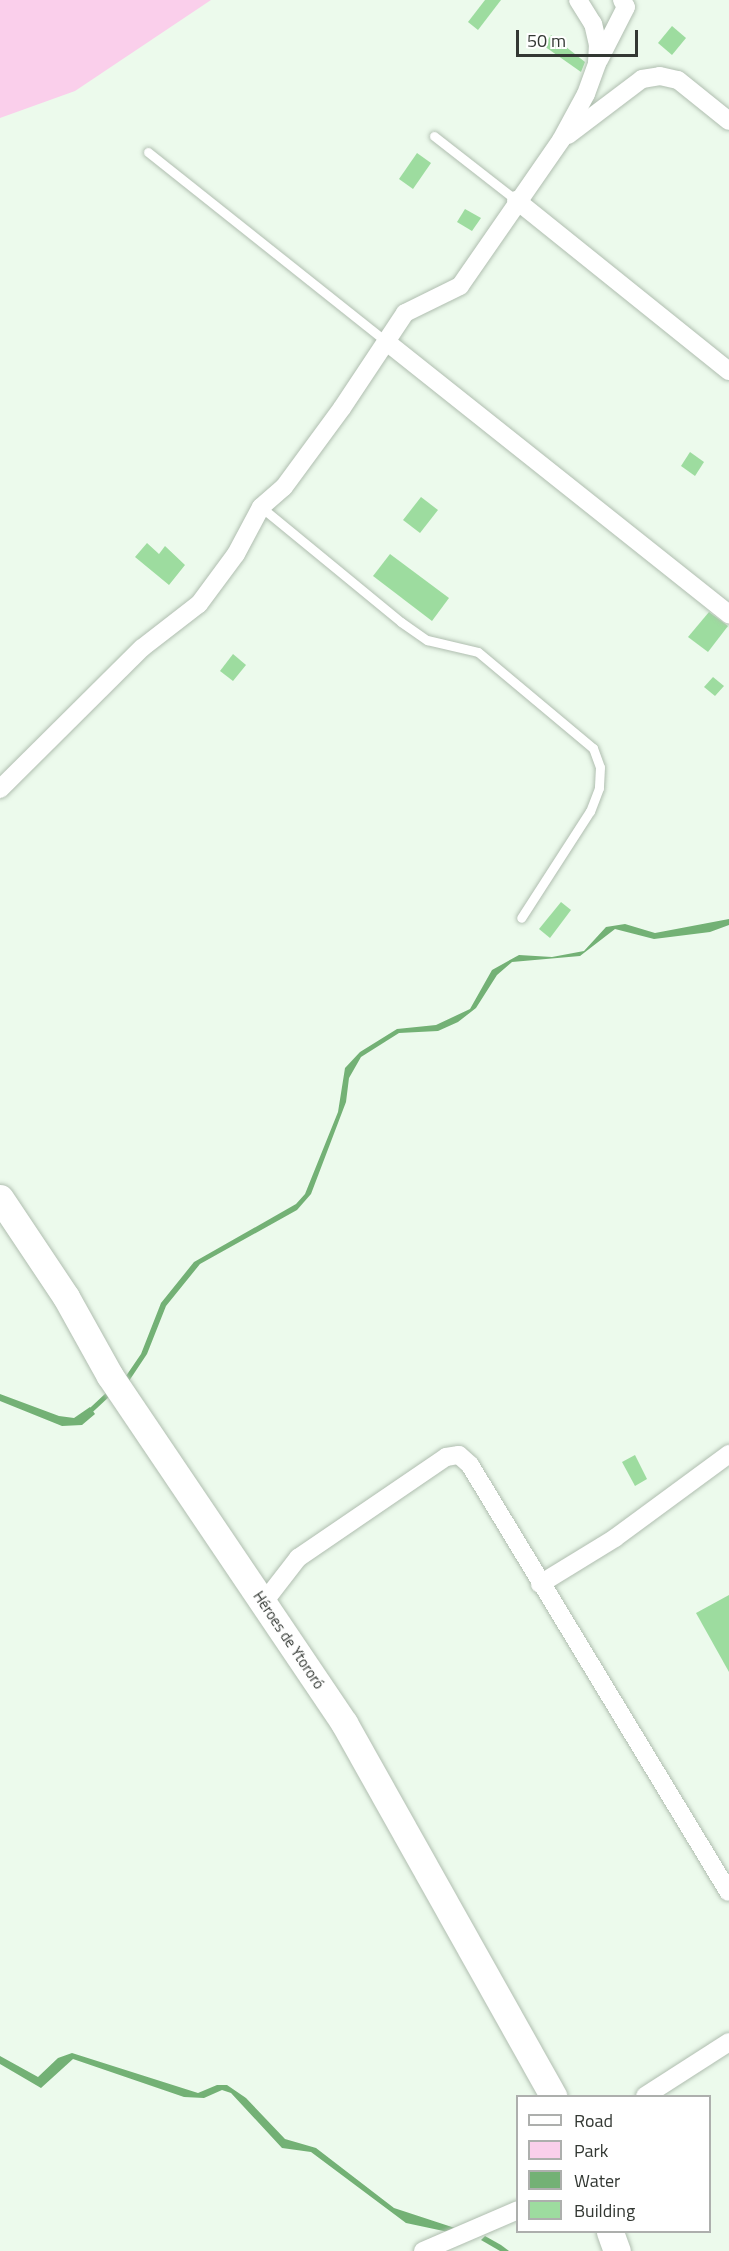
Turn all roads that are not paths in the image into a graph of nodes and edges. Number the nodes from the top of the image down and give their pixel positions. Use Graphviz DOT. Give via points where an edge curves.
graph roads {
  1 [pos="578,0"];
  2 [pos="626,2"];
  3 [pos="597,63"];
  4 [pos="729,122"];
  5 [pos="434,136"];
  6 [pos="561,140"];
  7 [pos="148,152"];
  8 [pos="516,200"];
  9 [pos="388,343"];
  10 [pos="729,371"];
  11 [pos="261,507"];
  12 [pos="729,614"];
  13 [pos="0,789"];
  14 [pos="521,918"];
  15 [pos="0,1198"];
  16 [pos="729,1454"];
  17 [pos="540,1584"];
  18 [pos="264,1602"];
  19 [pos="729,1892"];
  20 [pos="729,2042"];
  21 [pos="552,2095"];
  22 [pos="648,2095"];
  23 [pos="516,2211"];
  24 [pos="610,2233"];
  25 [pos="423,2251"];
  26 [pos="617,2251"];
  1 -- 3 [label="street" via="593,24"];
  2 -- 3 [label="street"];
  3 -- 6 [label="street" via="579,109"];
  4 -- 6 [label="street" via="678,80 660,76 642,79"];
  5 -- 8 [label="lane"];
  6 -- 8 [label="street"];
  7 -- 9 [label="lane"];
  8 -- 9 [label="street" via="460,286 405,313"];
  8 -- 10 [label="street"];
  9 -- 11 [label="street" via="284,487"];
  9 -- 12 [label="street"];
  11 -- 13 [label="street" via="236,554 199,604 142,648"];
  11 -- 14 [label="lane" via="427,640 478,652 593,748 600,767 599,788 590,811"];
  15 -- 18 [label="main road, Héroes de Ytororó" via="66,1297 110,1376"];
  16 -- 17 [label="street" via="615,1538"];
  17 -- 18 [label="street" via="470,1465 459,1455 446,1457 298,1558"];
  17 -- 19 [label="street"];
  18 -- 21 [label="main road, Héroes de Ytororó" via="344,1723"];
  20 -- 22 [label="street"];
  23 -- 25 [label="street"];
  24 -- 26 [label="main road"];
}
